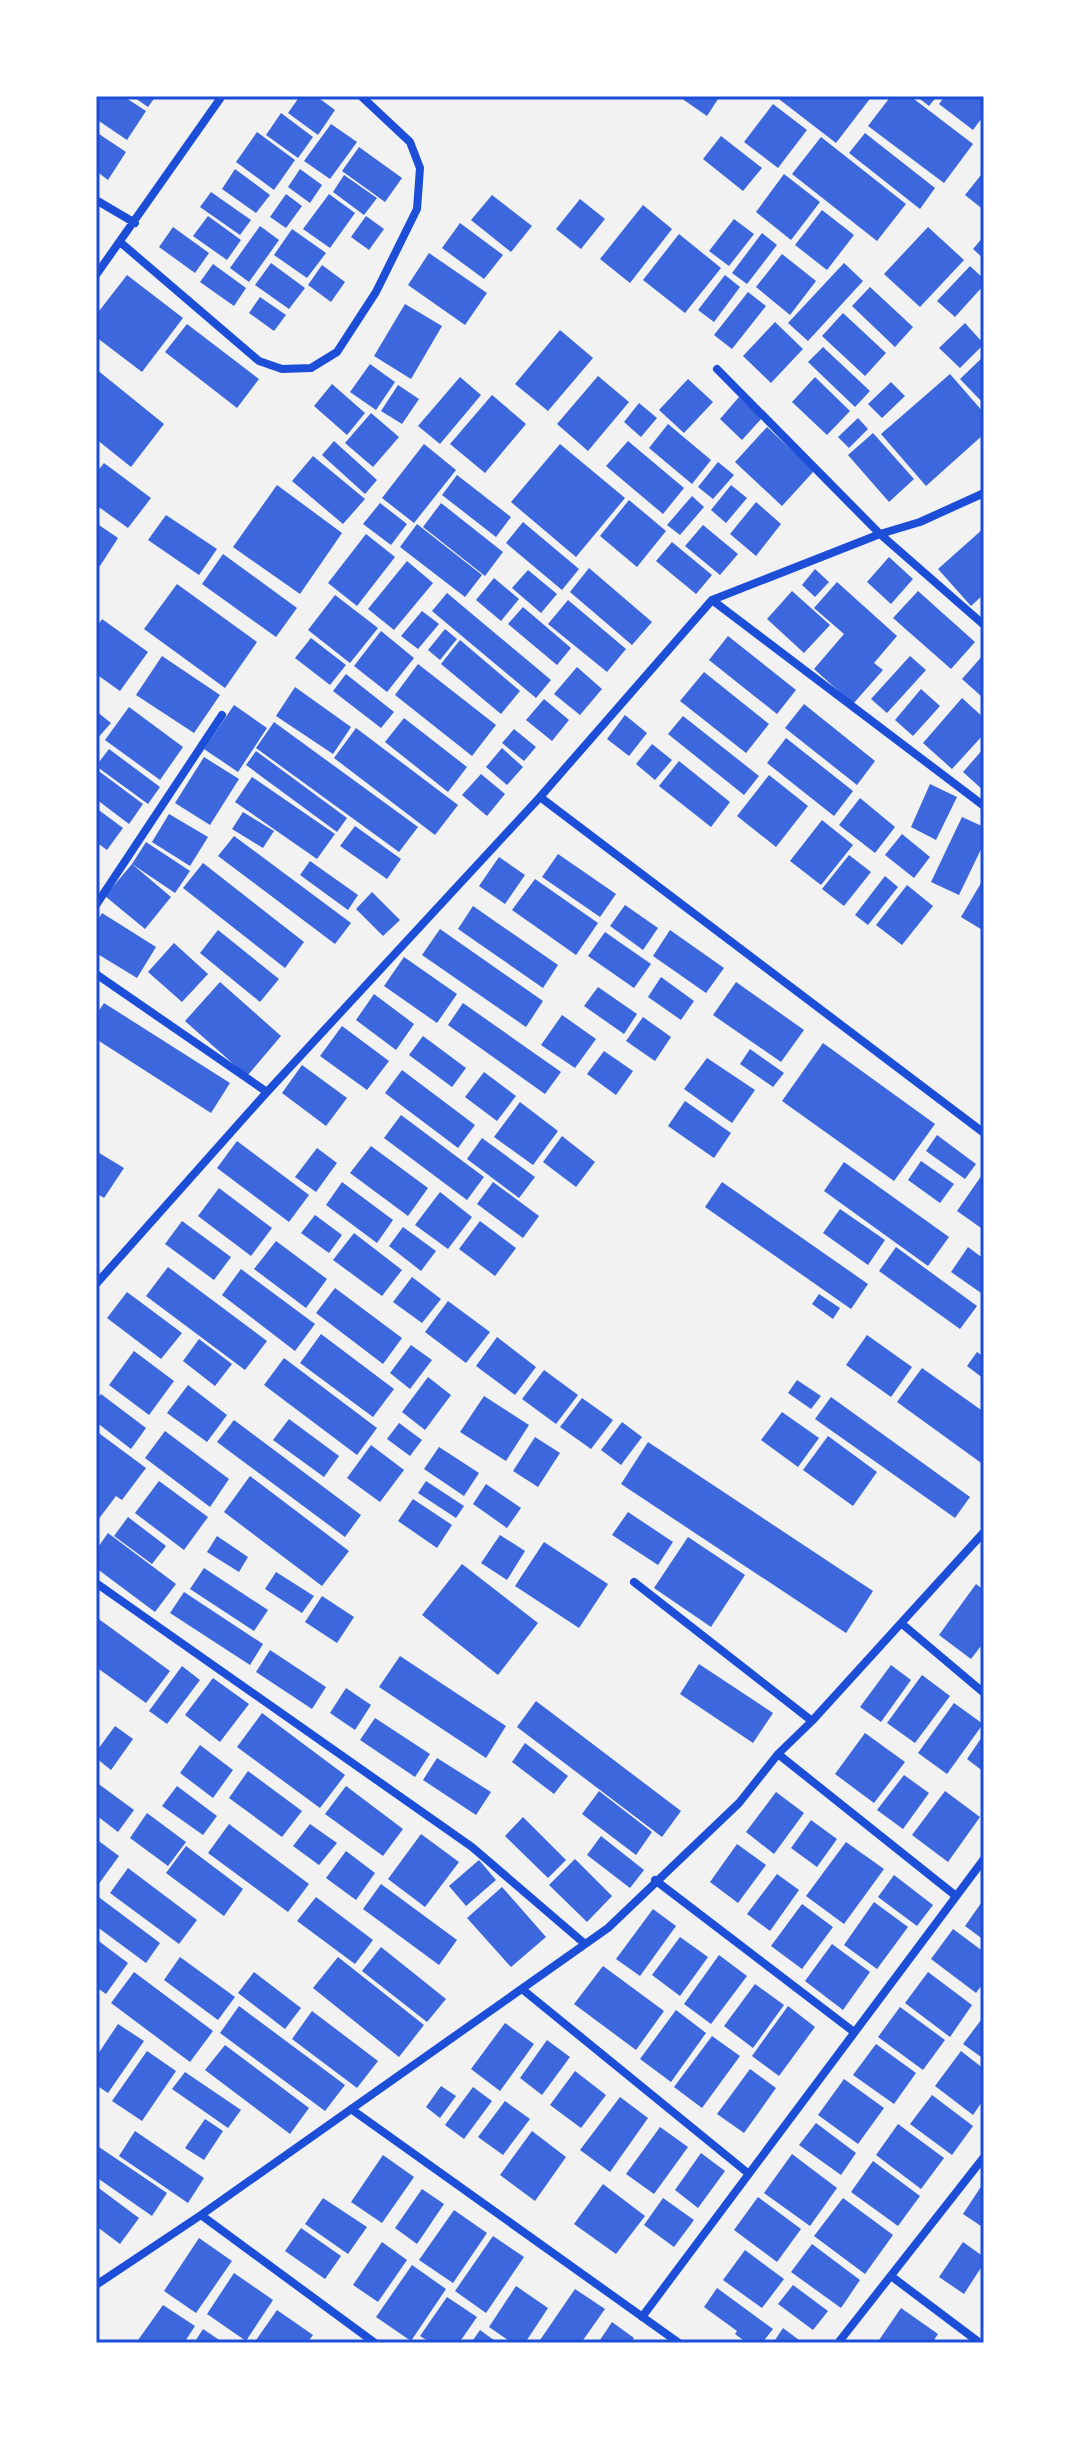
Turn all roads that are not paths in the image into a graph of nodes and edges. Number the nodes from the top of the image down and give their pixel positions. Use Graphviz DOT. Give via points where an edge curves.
graph roads {
  1 [pos="222,96"];
  2 [pos="361,96"];
  3 [pos="96,200"];
  4 [pos="135,223"];
  5 [pos="120,242"];
  6 [pos="96,275"];
  7 [pos="717,369"];
  8 [pos="984,493"];
  9 [pos="880,534"];
  10 [pos="712,600"];
  11 [pos="984,625"];
  12 [pos="222,715"];
  13 [pos="540,797"];
  14 [pos="984,806"];
  15 [pos="96,905"];
  16 [pos="96,974"];
  17 [pos="267,1092"];
  18 [pos="984,1133"];
  19 [pos="96,1284"];
  20 [pos="984,1532"];
  21 [pos="634,1582"];
  22 [pos="96,1583"];
  23 [pos="901,1623"];
  24 [pos="984,1693"];
  25 [pos="812,1721"];
  26 [pos="778,1754"];
  27 [pos="984,1859"];
  28 [pos="655,1880"];
  29 [pos="956,1896"];
  30 [pos="585,1944"];
  31 [pos="522,1989"];
  32 [pos="854,2032"];
  33 [pos="351,2109"];
  34 [pos="984,2157"];
  35 [pos="749,2174"];
  36 [pos="201,2215"];
  37 [pos="891,2276"];
  38 [pos="96,2285"];
  39 [pos="642,2317"];
  40 [pos="375,2343"];
  41 [pos="679,2343"];
  42 [pos="838,2343"];
  43 [pos="980,2343"];
  1 -- 4 [label="street"];
  2 -- 5 [label="street" via="410,142 420,168 417,209 376,292 337,352 311,368 282,369 259,361"];
  3 -- 4 [label="street"];
  4 -- 5 [label="street"];
  5 -- 6 [label="street"];
  7 -- 9 [label="street"];
  8 -- 9 [label="street"];
  9 -- 10 [label="street"];
  9 -- 11 [label="street"];
  10 -- 13 [label="street"];
  10 -- 14 [label="street"];
  12 -- 15 [label="street"];
  13 -- 17 [label="street"];
  13 -- 18 [label="street"];
  16 -- 17 [label="street"];
  17 -- 19 [label="street"];
  20 -- 23 [label="street"];
  21 -- 25 [label="street"];
  22 -- 30 [label="street" via="472,1847"];
  23 -- 24 [label="street"];
  23 -- 25 [label="street"];
  25 -- 26 [label="street"];
  26 -- 28 [label="street" via="739,1803"];
  26 -- 29 [label="street"];
  27 -- 29 [label="street"];
  28 -- 30 [label="street"];
  28 -- 32 [label="street"];
  29 -- 32 [label="street"];
  30 -- 31 [label="street"];
  31 -- 33 [label="street"];
  31 -- 35 [label="street"];
  32 -- 35 [label="street"];
  33 -- 36 [label="street"];
  33 -- 39 [label="street"];
  34 -- 37 [label="street"];
  35 -- 39 [label="street"];
  36 -- 38 [label="street"];
  36 -- 40 [label="street"];
  37 -- 42 [label="street"];
  37 -- 43 [label="street"];
  39 -- 41 [label="street"];
}
